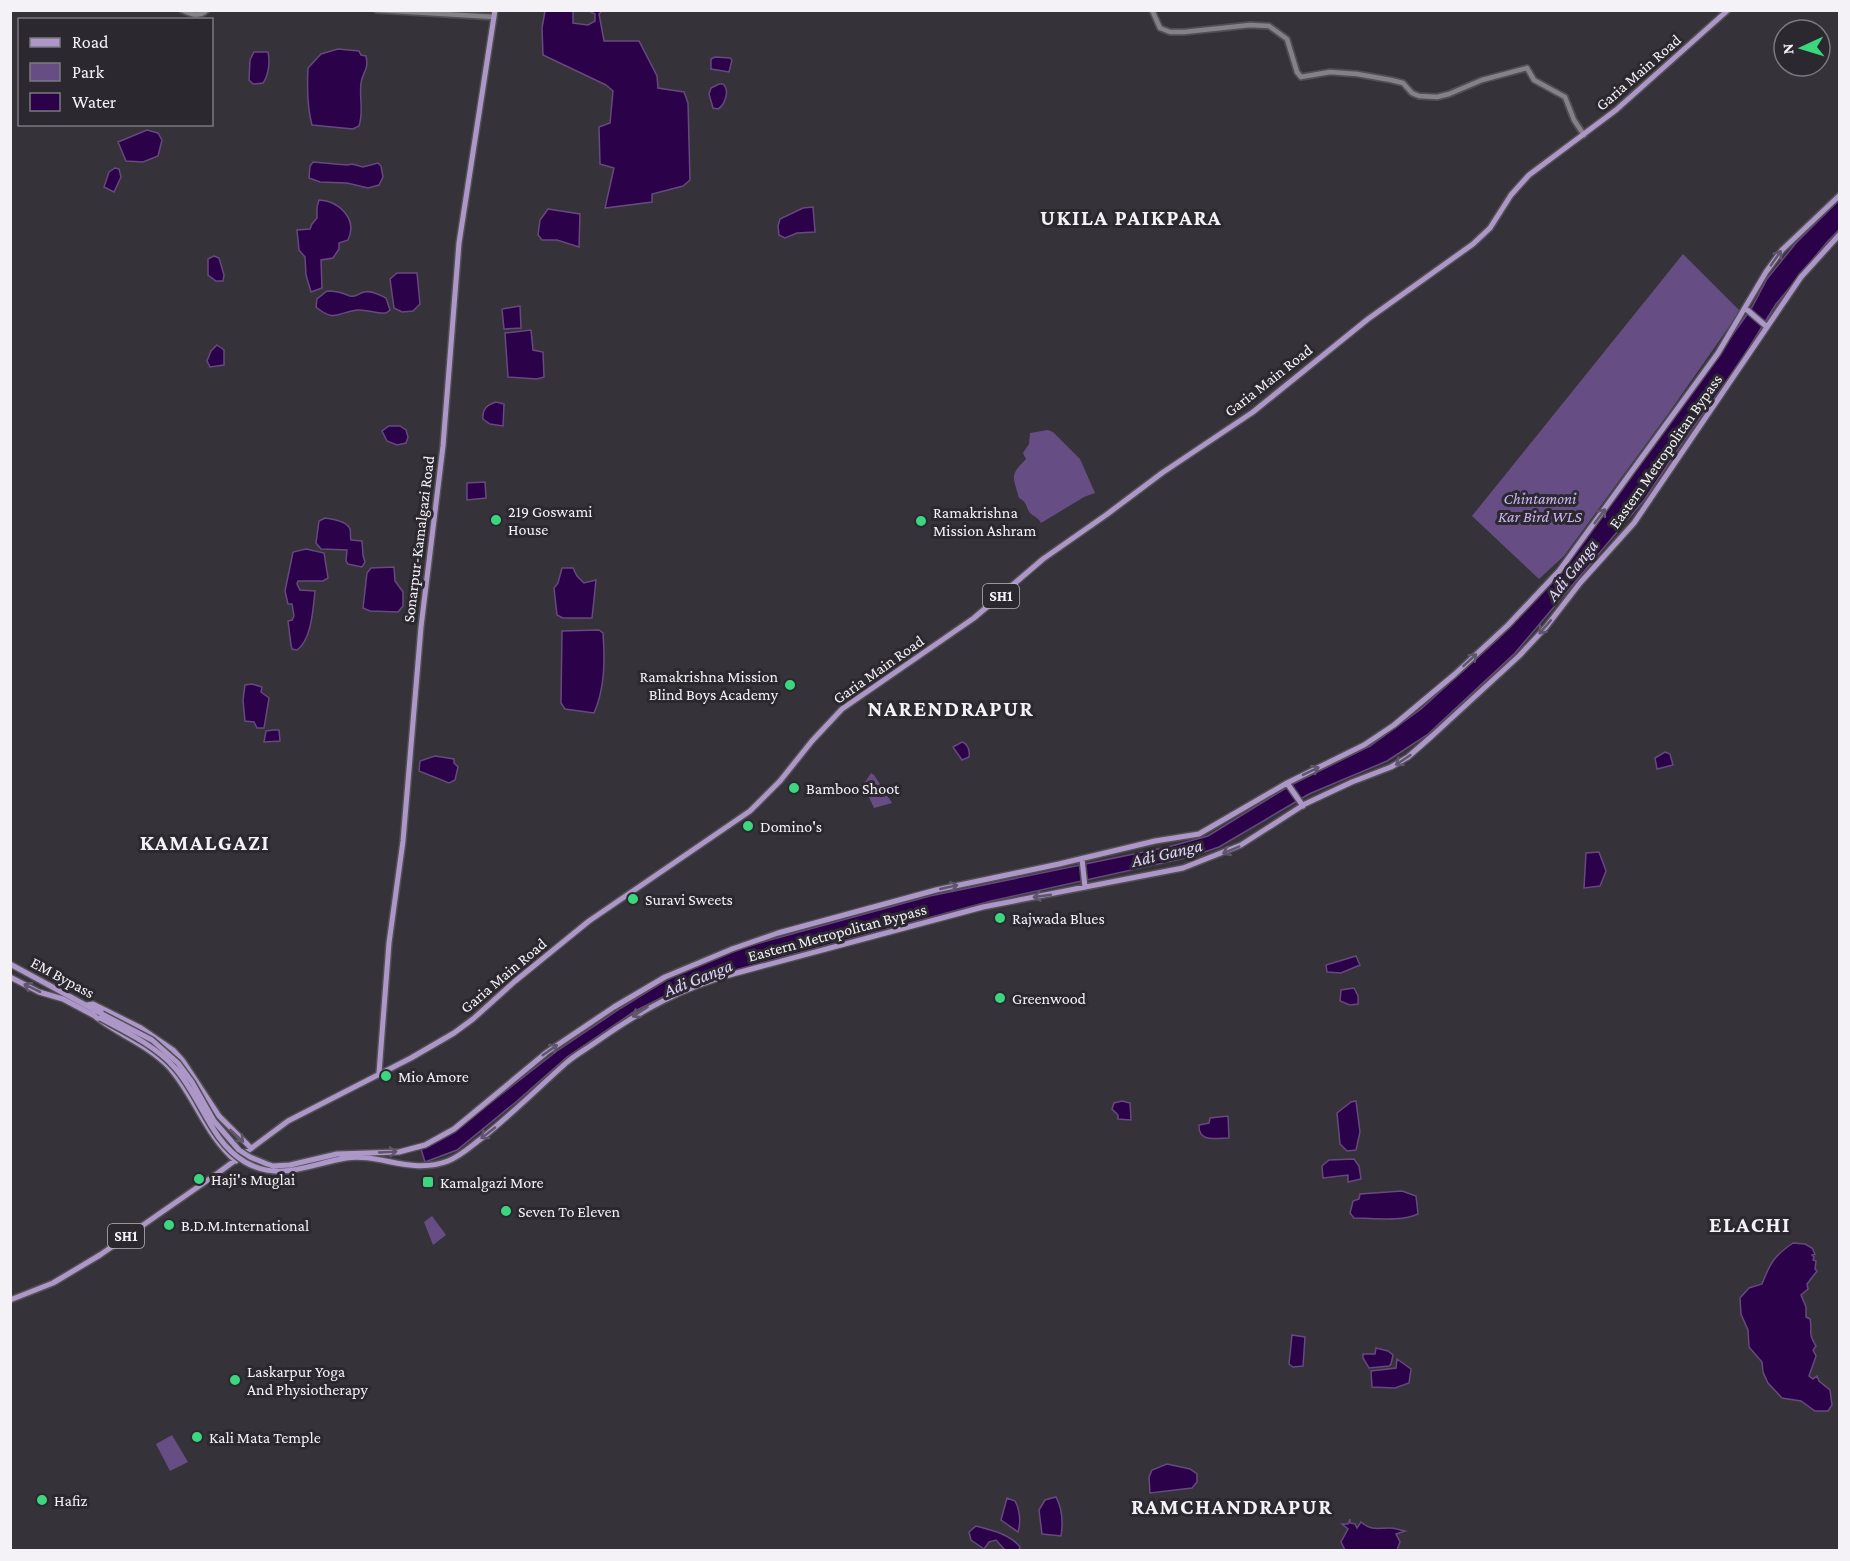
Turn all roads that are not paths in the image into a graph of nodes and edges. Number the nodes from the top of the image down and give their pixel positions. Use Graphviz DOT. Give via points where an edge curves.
graph roads {
  1 [pos="182,10"];
  2 [pos="207,10"];
  3 [pos="377,10"];
  4 [pos="1152,10"];
  5 [pos="1728,10"];
  6 [pos="494,14"];
  7 [pos="1584,135"];
  8 [pos="1839,195"];
  9 [pos="1839,234"];
  10 [pos="1745,308"];
  11 [pos="1767,327"];
  12 [pos="1289,784"];
  13 [pos="1303,806"];
  14 [pos="1082,859"];
  15 [pos="1085,887"];
  16 [pos="10,964"];
  17 [pos="10,977"];
  18 [pos="64,996"];
  19 [pos="87,1005"];
  20 [pos="92,1014"];
  21 [pos="101,1016"];
  22 [pos="379,1073"];
  23 [pos="251,1148"];
  24 [pos="236,1161"];
  25 [pos="10,1300"];
  1 -- 2 [label="street" via="196,16"];
  3 -- 6 [label="street"];
  4 -- 7 [label="street" via="1160,28 1170,32 1269,26 1287,39 1301,77 1330,72 1377,77 1403,83 1419,96 1446,95 1527,68 1534,80 1565,97"];
  5 -- 7 [label="main road, Garia Main Road / SH1" via="1653,80"];
  6 -- 22 [label="main road, Sonarpur-Kamalgazi Road" via="459,243 443,446 421,627"];
  7 -- 22 [label="main road, Garia Main Road / SH1" via="1529,175 1490,228 1473,244 1368,319 1253,412 1162,472 1043,559 974,618 842,709 750,811 589,921 454,1033"];
  10 -- 8 [label="main road, Eastern Metropolitan Bypass, one-way" via="1782,250"];
  9 -- 11 [label="main road, Eastern Metropolitan Bypass" via="1801,277"];
  10 -- 11 [label="main road"];
  12 -- 10 [label="main road, Eastern Metropolitan Bypass, one-way" via="1394,725 1521,611 1558,571 1642,460"];
  11 -- 13 [label="main road, Eastern Metropolitan Bypass, one-way" via="1643,512 1519,656 1408,757"];
  12 -- 13 [label="main road"];
  12 -- 14 [label="main road, Eastern Metropolitan Bypass" via="1199,834"];
  13 -- 15 [label="main road, Eastern Metropolitan Bypass, one-way" via="1241,845 1196,864"];
  14 -- 15 [label="main road"];
  21 -- 14 [label="main road, Eastern Metropolitan Bypass, one-way, bridge" via="152,1040 178,1063 214,1121 239,1150 267,1164 290,1165 337,1154 399,1152 454,1129 547,1052 665,977 778,933 936,890"];
  15 -- 21 [label="main road, Eastern Metropolitan Bypass, one-way, bridge" via="983,907 695,986 644,1009 569,1060 465,1151 451,1160 424,1166 351,1157 282,1172 252,1165 233,1152 210,1125 174,1067"];
  16 -- 18 [label="main road, EM Bypass"];
  18 -- 17 [label="main road, Eastern Metropolitan Bypass, one-way" via="39,992"];
  18 -- 19 [label="main road, EM Bypass"];
  18 -- 20 [label="main road, Eastern Metropolitan Bypass"];
  19 -- 21 [label="main road, EM Bypass"];
  19 -- 23 [label="main road, one-way" via="93,1004 141,1028 173,1050 219,1116"];
  20 -- 21 [label="main road, Eastern Metropolitan Bypass"];
  20 -- 24 [label="main road" via="170,1069 213,1137"];
  22 -- 23 [label="main road, Garia Main Road / SH1" via="288,1121"];
  23 -- 24 [label="main road, Garia Main Road / SH1"];
  24 -- 25 [label="main road, Garia Main Road / SH1" via="100,1255 53,1283"];
}
